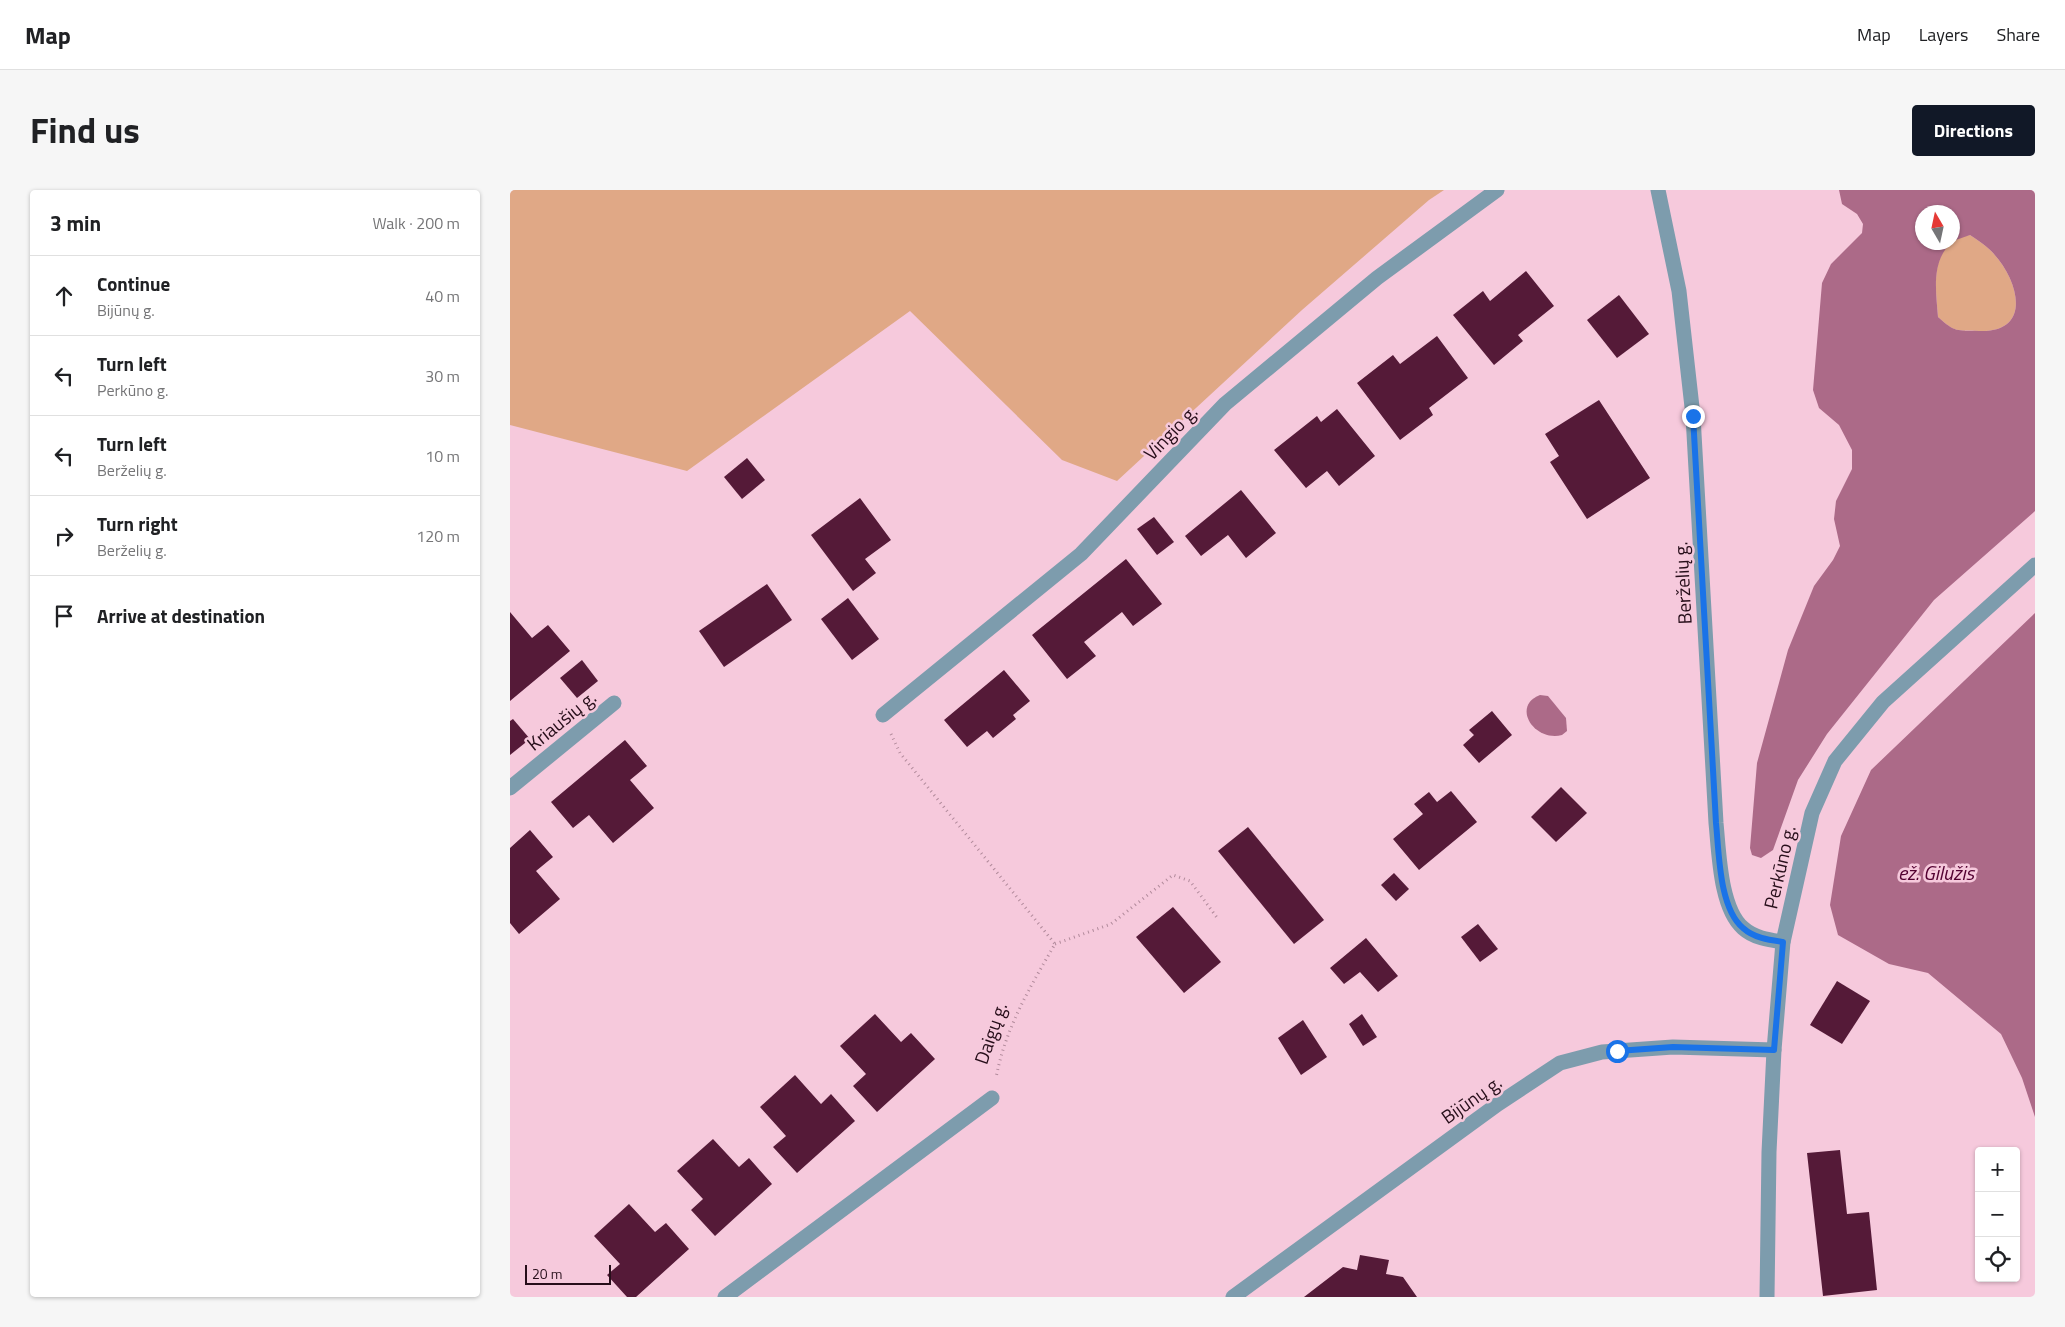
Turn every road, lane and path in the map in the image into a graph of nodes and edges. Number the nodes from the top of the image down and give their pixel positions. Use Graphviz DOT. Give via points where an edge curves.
graph roads {
  1 [pos="1498,190"];
  2 [pos="1658,190"];
  3 [pos="2035,565"];
  4 [pos="614,703"];
  5 [pos="883,715"];
  6 [pos="510,788"];
  7 [pos="1218,919"];
  8 [pos="1783,942"];
  9 [pos="1055,944"];
  10 [pos="1774,1050"];
  11 [pos="992,1098"];
  12 [pos="725,1297"];
  13 [pos="1233,1297"];
  14 [pos="1767,1297"];
  1 -- 5 [label="street, Vingio g." via="1377,278 1225,404 1081,554"];
  2 -- 8 [label="street, Berželių g." via="1679,291 1693,416 1716,823 1723,883 1731,911 1742,928 1760,938"];
  3 -- 8 [label="street, Perkūno g." via="1883,702 1835,761 1812,813"];
  4 -- 6 [label="street, Kriaušių g."];
  5 -- 9 [label="path" via="900,753"];
  7 -- 9 [label="path" via="1190,881 1173,875 1111,924"];
  8 -- 10 [label="street, Perkūno g."];
  9 -- 11 [label="path, Daigų g." via="1024,998 1001,1050"];
  10 -- 13 [label="street, Bijūnų g." via="1673,1047 1602,1052 1560,1063 1498,1104"];
  10 -- 14 [label="street, Perkūno g."];
  11 -- 12 [label="street"];
}
